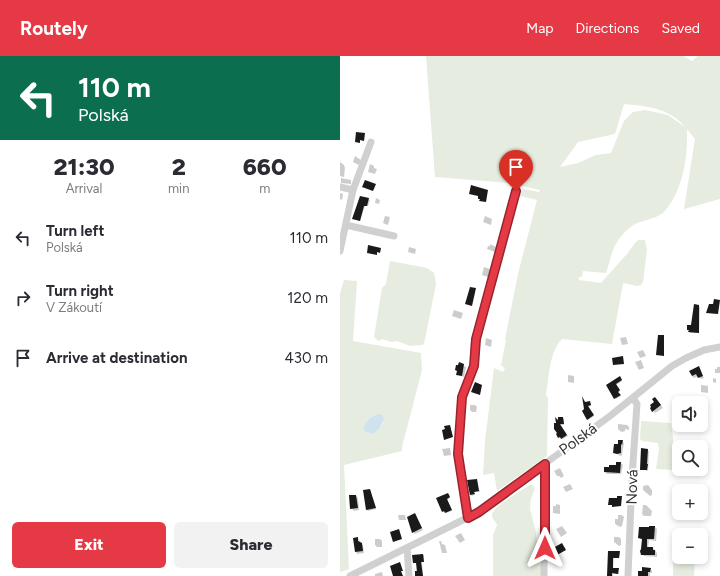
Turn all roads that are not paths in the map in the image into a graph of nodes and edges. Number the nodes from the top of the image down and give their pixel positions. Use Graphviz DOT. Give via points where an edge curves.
graph roads {
  1 [pos="370,142"];
  2 [pos="340,187"];
  3 [pos="353,190"];
  4 [pos="516,191"];
  5 [pos="346,225"];
  6 [pos="394,236"];
  7 [pos="340,251"];
  8 [pos="720,347"];
  9 [pos="633,398"];
  10 [pos="545,464"];
  11 [pos="468,518"];
  12 [pos="407,548"];
  13 [pos="350,576"];
  14 [pos="409,576"];
  15 [pos="544,576"];
  16 [pos="628,576"];
  1 -- 3 [label="street"];
  2 -- 3 [label="street"];
  3 -- 5 [label="street"];
  4 -- 11 [label="street" via="476,339 474,366 462,397 458,454"];
  5 -- 6 [label="street"];
  5 -- 7 [label="street"];
  8 -- 9 [label="street, Polská" via="704,350 672,366"];
  9 -- 10 [label="street, Polská"];
  9 -- 16 [label="street, Nová" via="637,404"];
  10 -- 11 [label="street, Polská"];
  10 -- 15 [label="street"];
  11 -- 12 [label="street, Polská"];
  12 -- 13 [label="street, Polská"];
  12 -- 14 [label="street"];
}
